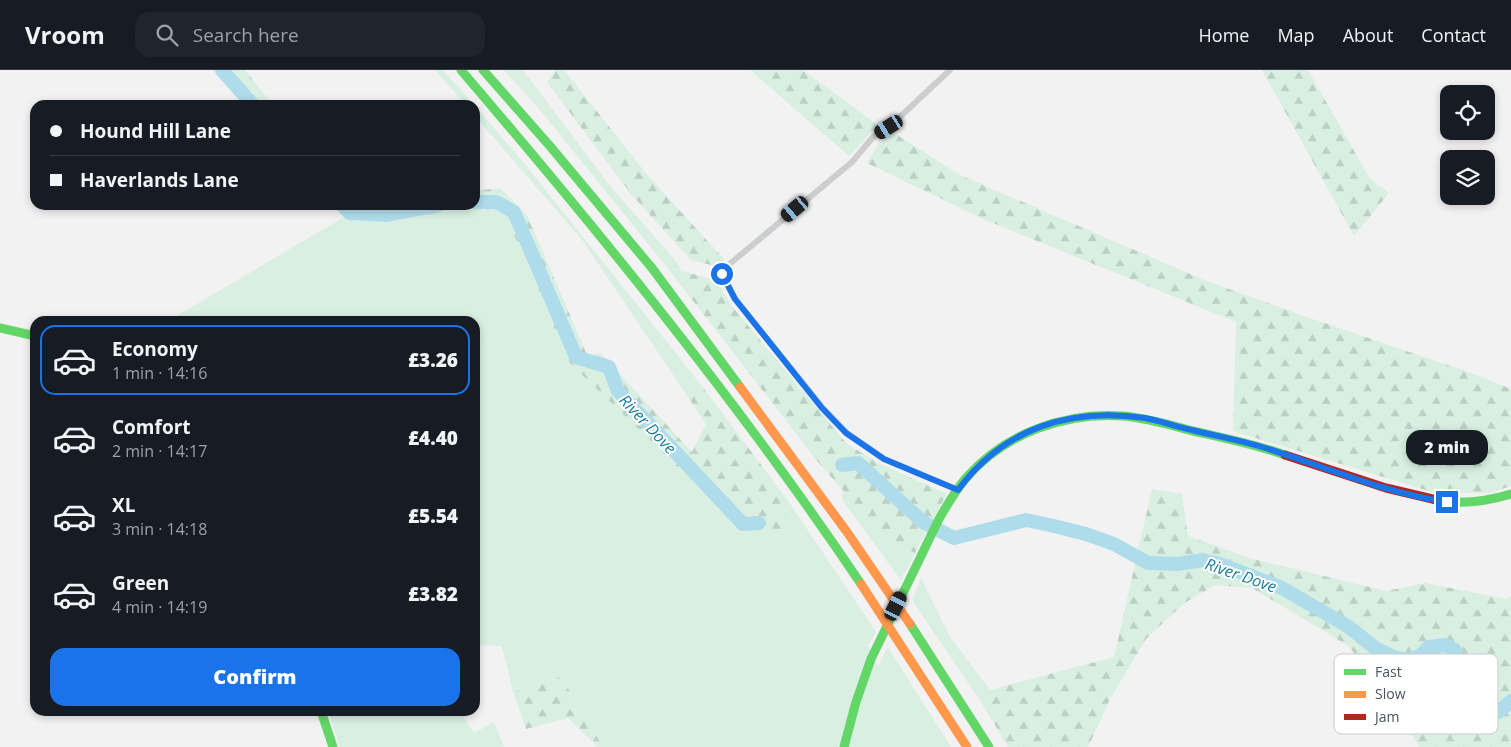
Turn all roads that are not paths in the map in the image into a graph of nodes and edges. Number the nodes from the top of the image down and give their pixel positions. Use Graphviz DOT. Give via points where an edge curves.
graph roads {
  1 [pos="460,70"];
  2 [pos="483,70"];
  3 [pos="950,70"];
  4 [pos="0,328"];
  5 [pos="30,335"];
  6 [pos="958,490"];
  7 [pos="1511,494"];
  8 [pos="323,716"];
  9 [pos="333,747"];
  10 [pos="844,747"];
  11 [pos="967,747"];
  12 [pos="989,747"];
  1 -- 11 [label="main road" via="540,162 715,381 879,610"];
  2 -- 12 [label="main road" via="652,268 847,532"];
  3 -- 6 [label="street" via="889,127 873,137 858,156 722,270 723,279 735,299 822,408 846,433 884,459"];
  4 -- 5 [label="main road"];
  6 -- 7 [label="main road" via="968,476 1014,439 1058,421 1089,415 1146,419 1227,437 1332,472 1430,499 1478,502"];
  6 -- 10 [label="main road" via="939,520 871,658"];
  8 -- 9 [label="main road"];
}
